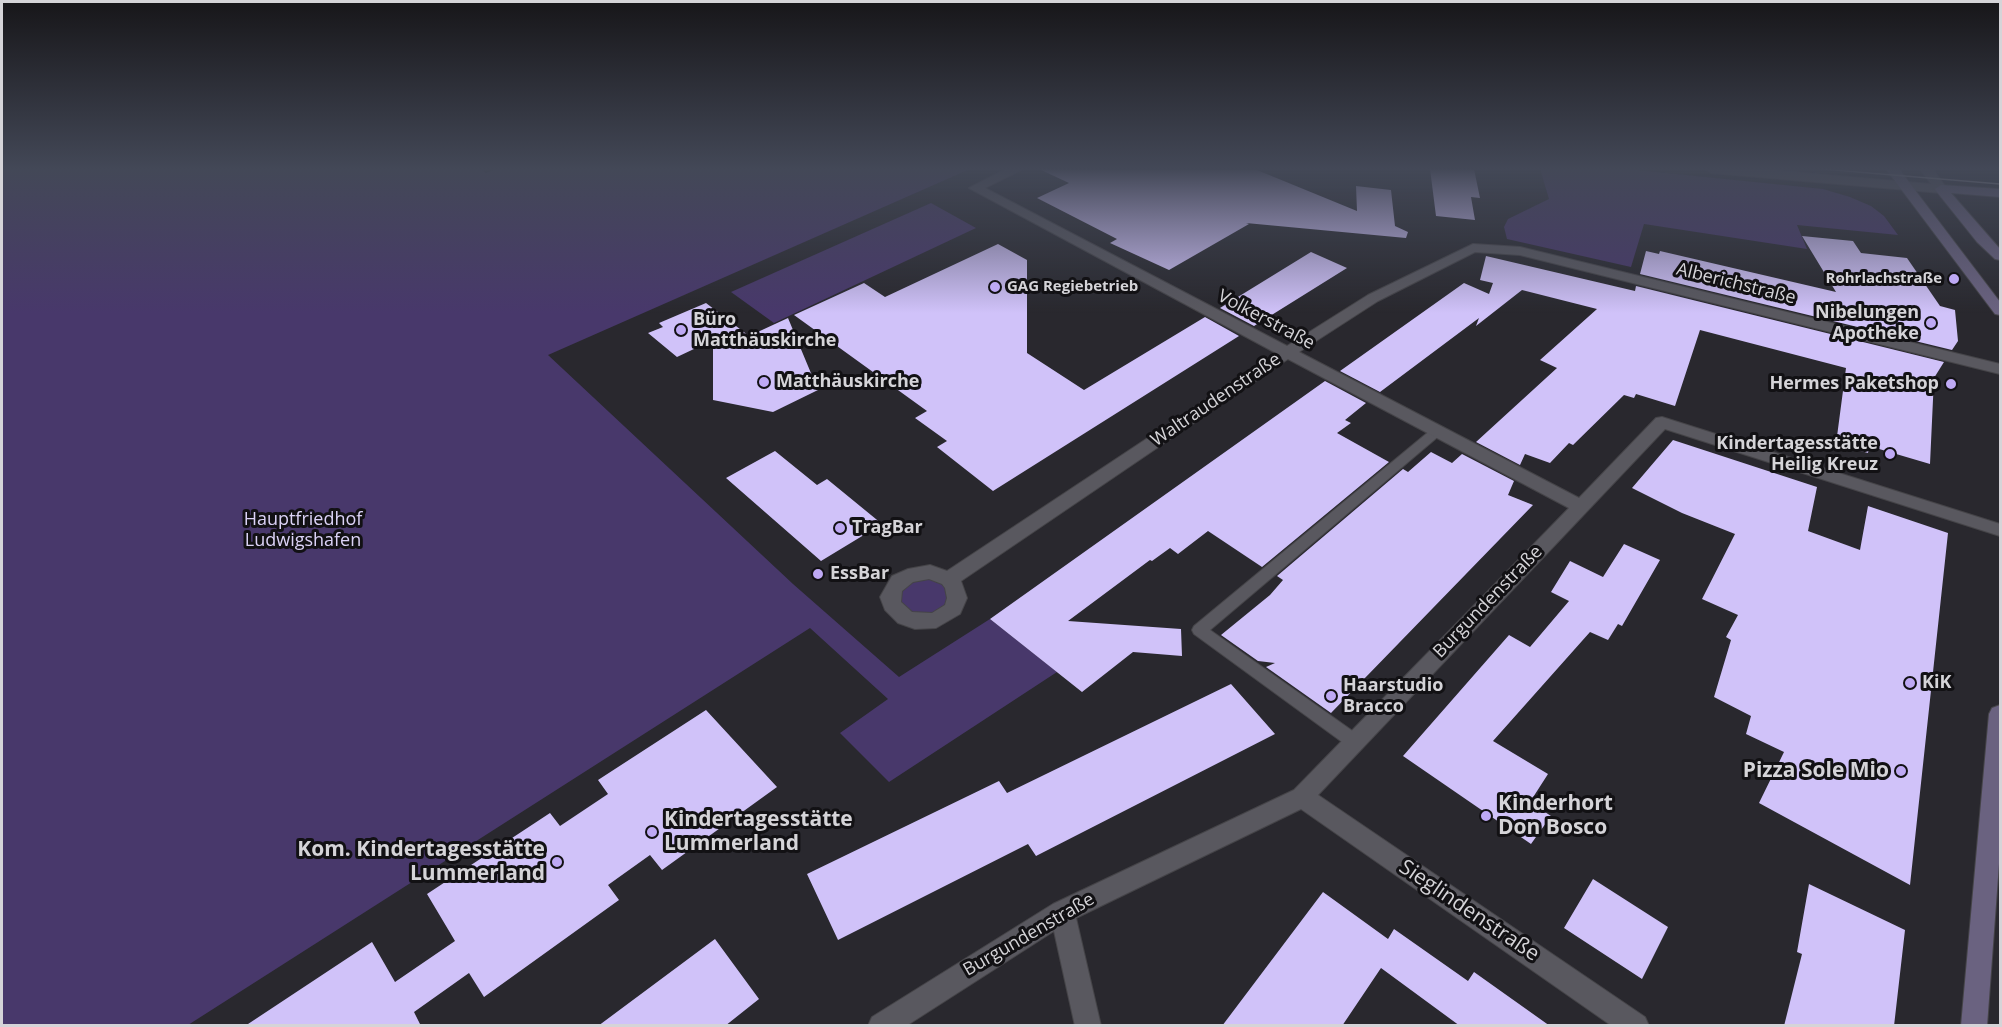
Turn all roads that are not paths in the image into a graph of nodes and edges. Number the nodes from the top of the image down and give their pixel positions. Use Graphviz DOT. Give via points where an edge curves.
graph roads {
  1 [pos="1030,217"];
  2 [pos="1929,217"];
  3 [pos="1964,217"];
  4 [pos="1497,248"];
  5 [pos="2001,256"];
  6 [pos="2001,311"];
  7 [pos="1286,353"];
  8 [pos="2001,369"];
  9 [pos="1437,432"];
  10 [pos="1580,506"];
  11 [pos="2001,530"];
  12 [pos="949,579"];
  13 [pos="2001,714"];
  14 [pos="1355,742"];
  15 [pos="1302,797"];
  16 [pos="1062,912"];
  17 [pos="881,1026"];
  18 [pos="1088,1026"];
  19 [pos="1636,1026"];
  20 [pos="1974,1026"];
  1 -- 7 [label="street, Volkerstraße"];
  2 -- 6 [label="main road"];
  3 -- 5 [label="main road"];
  4 -- 7 [label="street, Waltraudenstraße" via="1473,248 1373,298"];
  4 -- 8 [label="street, Alberichstraße" via="1532,253"];
  7 -- 9 [label="street, Volkerstraße"];
  7 -- 12 [label="street, Waltraudenstraße"];
  9 -- 10 [label="street, Volkerstraße"];
  9 -- 14 [label="lane" via="1199,630"];
  10 -- 11 [label="street, Burgundenstraße" via="1662,422"];
  10 -- 14 [label="street, Burgundenstraße"];
  13 -- 20 [label="main road"];
  14 -- 15 [label="street, Burgundenstraße"];
  15 -- 16 [label="street, Burgundenstraße"];
  15 -- 19 [label="street, Sieglindenstraße"];
  16 -- 17 [label="street, Burgundenstraße"];
  16 -- 18 [label="street"];
}
